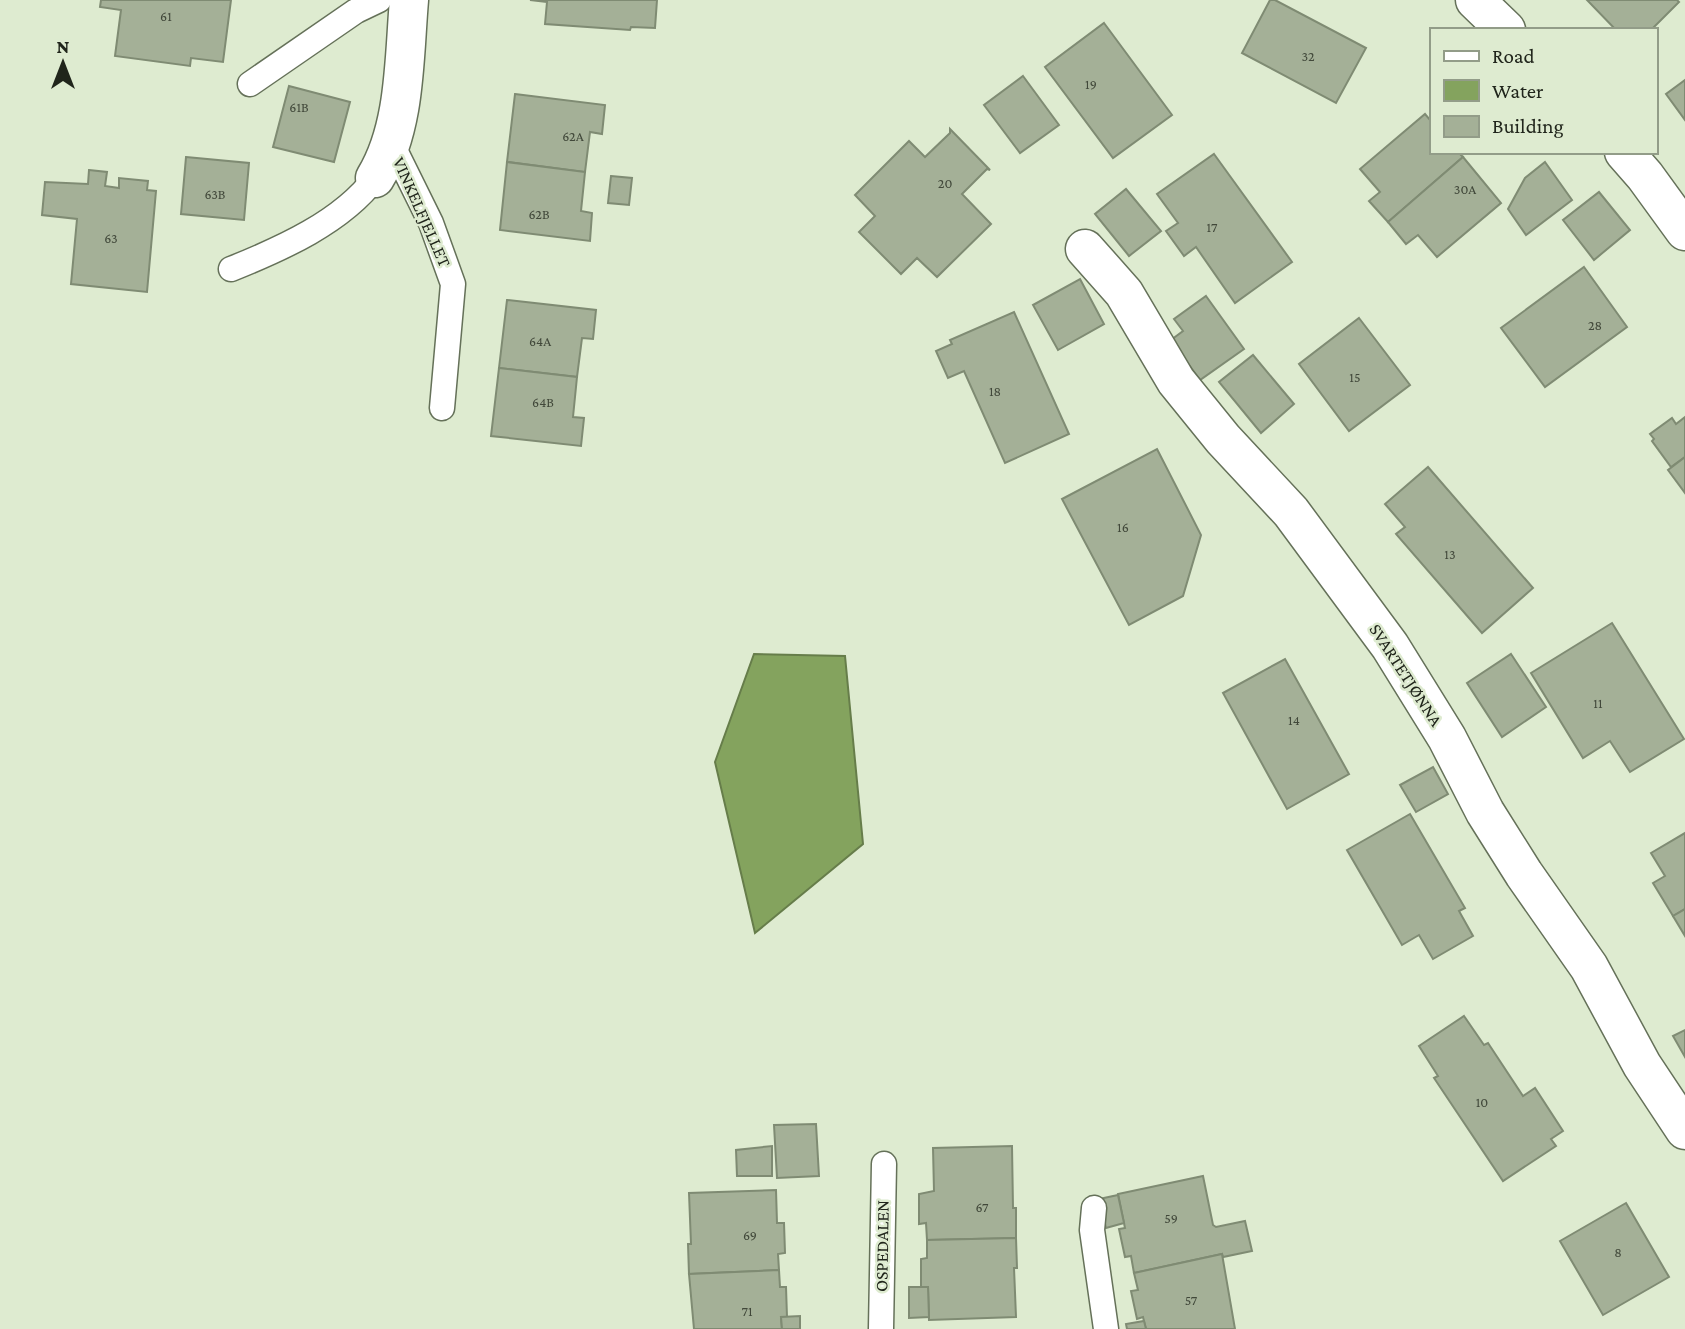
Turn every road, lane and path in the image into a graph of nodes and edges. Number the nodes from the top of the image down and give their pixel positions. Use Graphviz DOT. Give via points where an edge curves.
graph roads {
  1 [pos="379,0"];
  2 [pos="409,0"];
  3 [pos="1475,0"];
  4 [pos="1504,28"];
  5 [pos="250,84"];
  6 [pos="391,142"];
  7 [pos="1627,154"];
  8 [pos="375,178"];
  9 [pos="1685,231"];
  10 [pos="1085,249"];
  11 [pos="231,269"];
  12 [pos="442,408"];
  13 [pos="1685,1130"];
  14 [pos="884,1164"];
  15 [pos="1094,1208"];
  16 [pos="880,1329"];
  17 [pos="1107,1329"];
  1 -- 5 [label="lane"];
  2 -- 6 [label="street, VINKELFJELLET" via="400,101"];
  3 -- 4 [label="street"];
  6 -- 8 [label="street, VINKELFJELLET"];
  6 -- 12 [label="lane, VINKELFJELLET" via="431,223 453,284"];
  7 -- 9 [label="street"];
  8 -- 11 [label="lane, VINKELFJELLET" via="346,208 280,250"];
  10 -- 13 [label="street, SVARTETJØNNA" via="1124,293 1176,381 1292,512 1390,646 1447,738 1485,812 1589,967"];
  14 -- 16 [label="lane, OSPEDALEN"];
  15 -- 17 [label="lane" via="1092,1230"];
}
